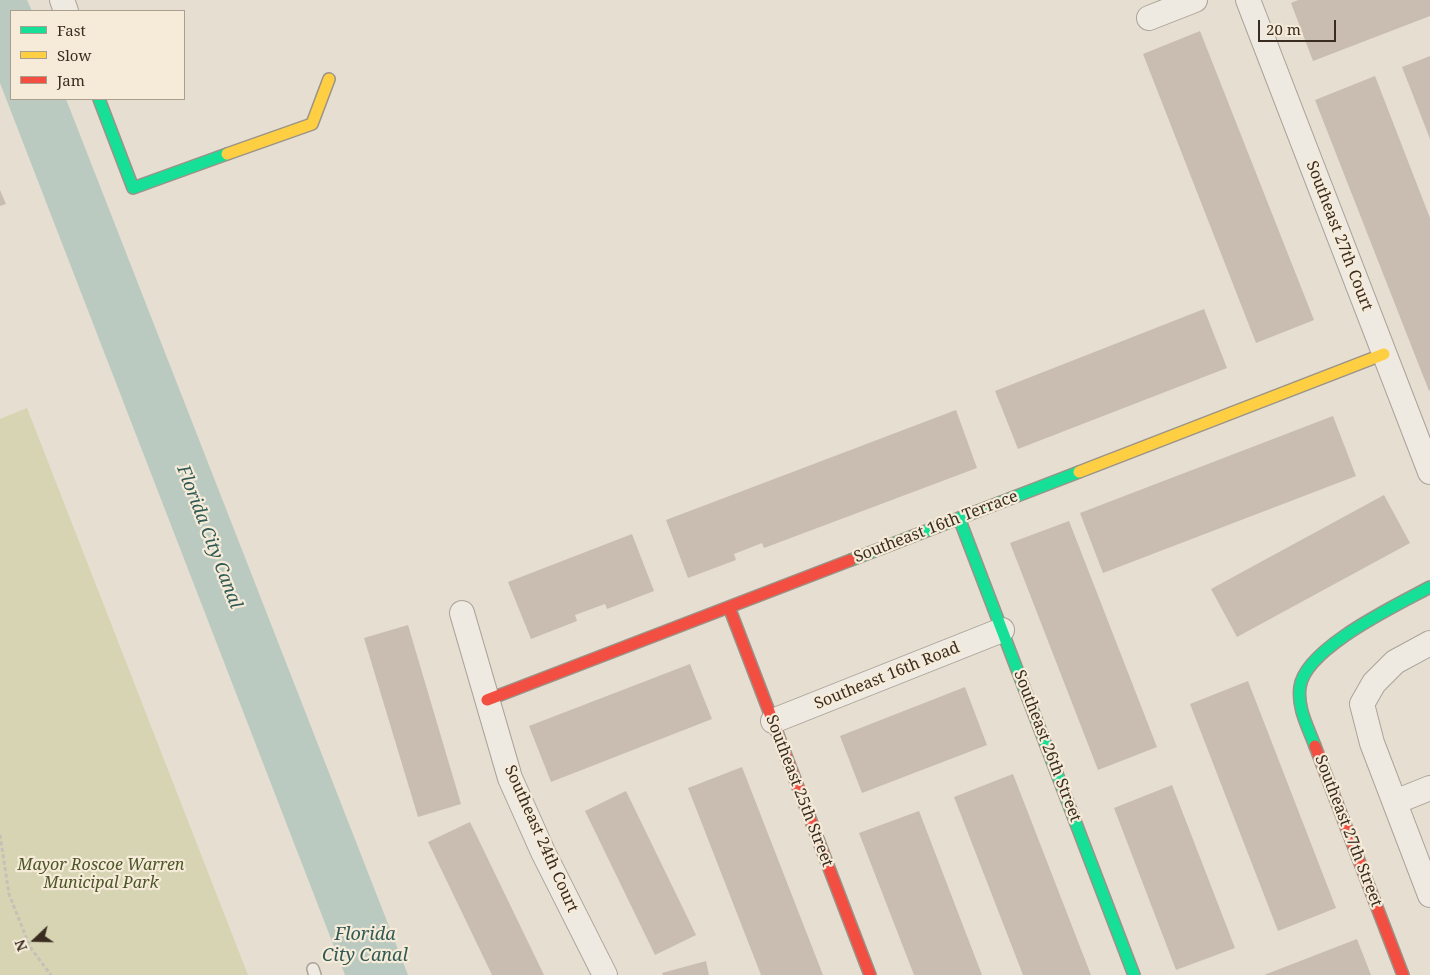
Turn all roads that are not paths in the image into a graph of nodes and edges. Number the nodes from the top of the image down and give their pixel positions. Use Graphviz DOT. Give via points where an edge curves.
graph roads {
  1 [pos="1195,0"];
  2 [pos="1248,0"];
  3 [pos="1149,18"];
  4 [pos="329,79"];
  5 [pos="100,100"];
  6 [pos="1384,354"];
  7 [pos="1430,472"];
  8 [pos="959,518"];
  9 [pos="1430,586"];
  10 [pos="728,607"];
  11 [pos="462,612"];
  12 [pos="1002,630"];
  13 [pos="1430,643"];
  14 [pos="487,700"];
  15 [pos="772,721"];
  16 [pos="1430,788"];
  17 [pos="1395,802"];
  18 [pos="1430,895"];
  19 [pos="605,975"];
  20 [pos="870,975"];
  21 [pos="1134,975"];
  22 [pos="1403,975"];
  1 -- 3 [label="street"];
  2 -- 6 [label="street, Southeast 27th Court"];
  4 -- 5 [label="street" via="312,124 133,188"];
  6 -- 7 [label="street, Southeast 27th Court"];
  6 -- 8 [label="street, Southeast 16th Terrace"];
  8 -- 10 [label="street, Southeast 16th Terrace"];
  8 -- 12 [label="street, Southeast 26th Street"];
  9 -- 22 [label="street, Southeast 27th Street" via="1338,639 1311,664 1300,686 1301,710"];
  10 -- 14 [label="street, Southeast 16th Terrace"];
  10 -- 15 [label="street, Southeast 25th Street"];
  11 -- 14 [label="street, Southeast 24th Court"];
  12 -- 15 [label="street, Southeast 16th Road"];
  12 -- 21 [label="street, Southeast 26th Street"];
  13 -- 17 [label="street" via="1395,662 1374,683 1362,704 1372,743"];
  14 -- 19 [label="street, Southeast 24th Court" via="510,778"];
  15 -- 20 [label="street, Southeast 25th Street"];
  16 -- 17 [label="street"];
  17 -- 18 [label="street"];
}
